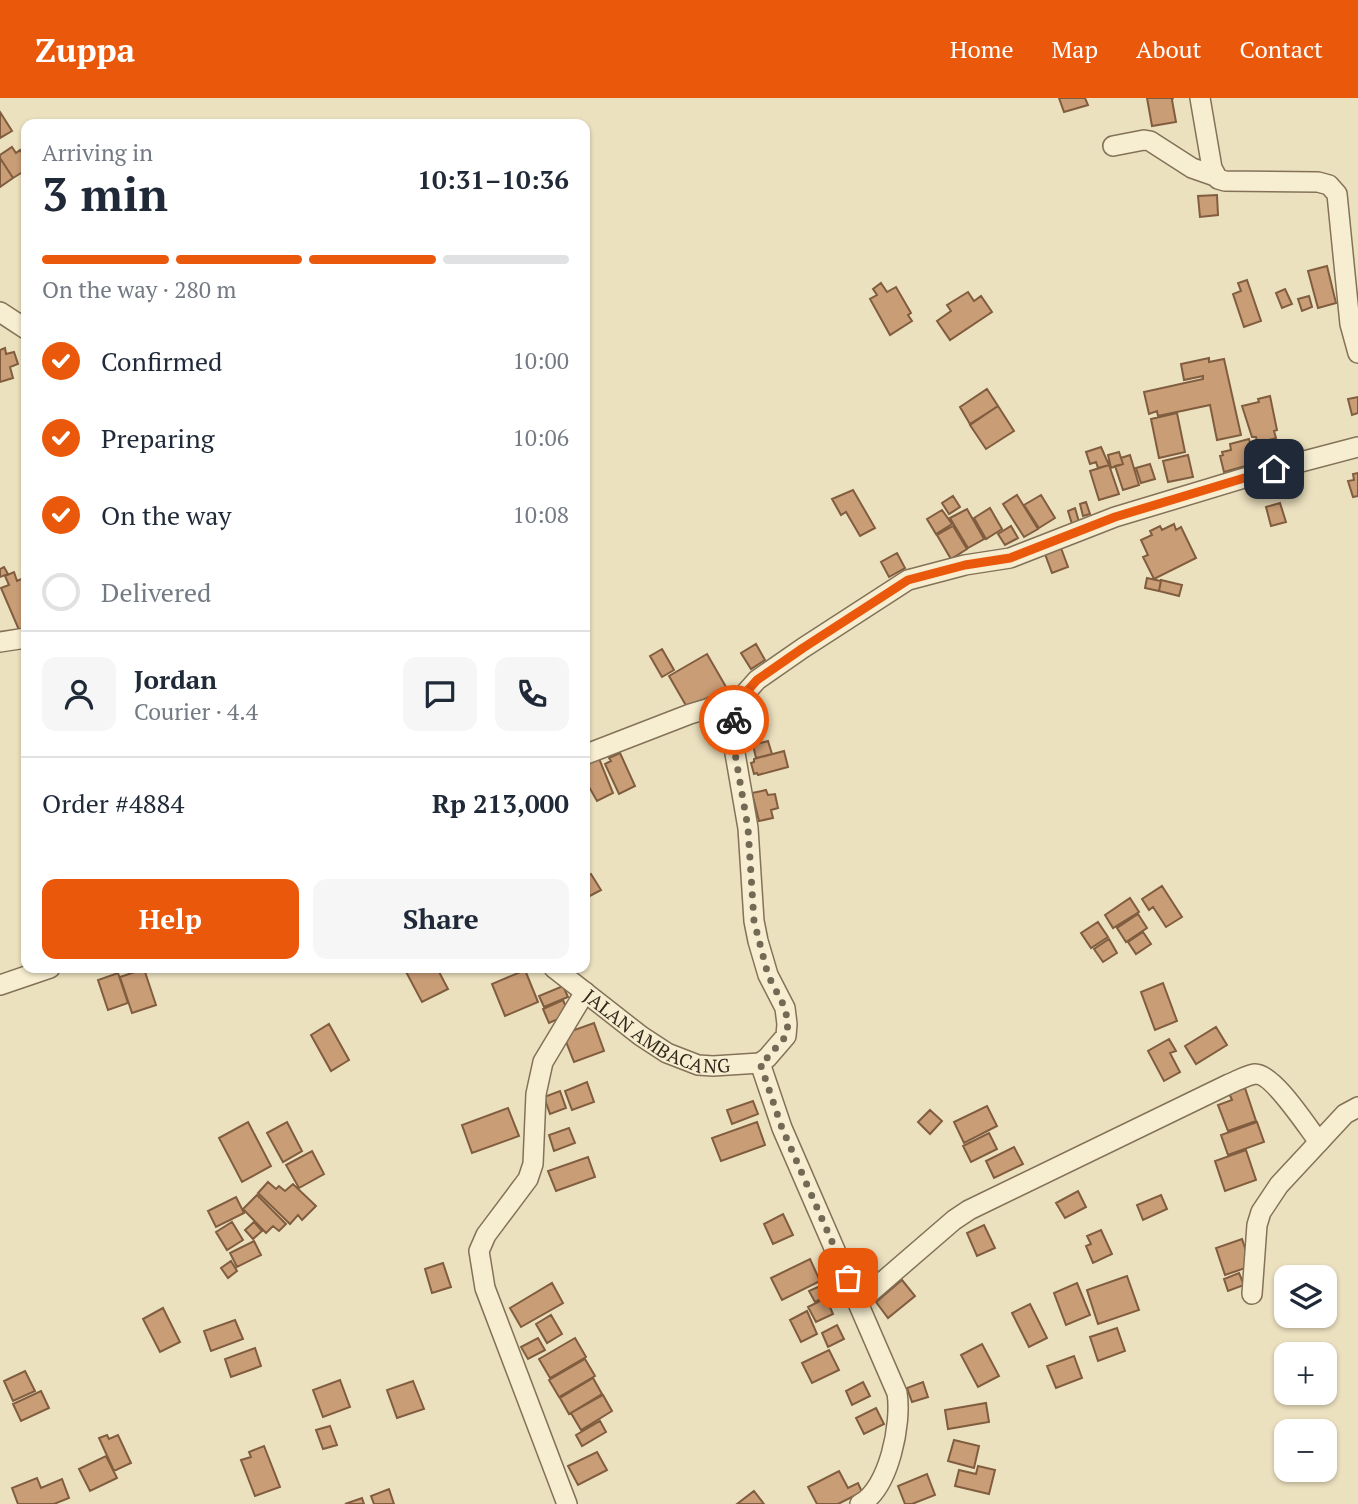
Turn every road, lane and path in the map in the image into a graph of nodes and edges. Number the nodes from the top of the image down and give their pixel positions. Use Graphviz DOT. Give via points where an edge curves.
graph roads {
  1 [pos="1200,98"];
  2 [pos="1113,146"];
  3 [pos="1215,176"];
  4 [pos="0,312"];
  5 [pos="21,326"];
  6 [pos="1358,353"];
  7 [pos="1358,447"];
  8 [pos="21,639"];
  9 [pos="0,642"];
  10 [pos="740,699"];
  11 [pos="590,753"];
  12 [pos="35,973"];
  13 [pos="560,973"];
  14 [pos="0,985"];
  15 [pos="585,992"];
  16 [pos="760,1063"];
  17 [pos="1358,1107"];
  18 [pos="1319,1142"];
  19 [pos="1252,1294"];
  20 [pos="859,1303"];
  21 [pos="567,1504"];
  22 [pos="860,1504"];
  1 -- 3 [label="street"];
  2 -- 3 [label="street" via="1144,139 1192,168"];
  3 -- 6 [label="street" via="1225,181 1318,182 1334,189 1350,324"];
  4 -- 5 [label="street"];
  7 -- 10 [label="street" via="1115,517 1010,558 908,580 757,680"];
  8 -- 9 [label="street"];
  10 -- 11 [label="street"];
  10 -- 16 [label="street, JALAN AMBACANG" via="732,736 748,828 754,921 768,975 788,1024 786,1036"];
  12 -- 14 [label="street"];
  13 -- 15 [label="street, JALAN AMBACANG"];
  15 -- 16 [label="street, JALAN AMBACANG" via="641,1036 683,1060 713,1066"];
  15 -- 21 [label="street" via="543,1062 528,1179 479,1251 485,1288"];
  16 -- 20 [label="street" via="782,1128"];
  17 -- 18 [label="street"];
  18 -- 19 [label="street" via="1261,1212"];
  18 -- 20 [label="street" via="1274,1083 1256,1074 969,1210"];
  20 -- 22 [label="street" via="892,1377 900,1408 884,1478"];
}
